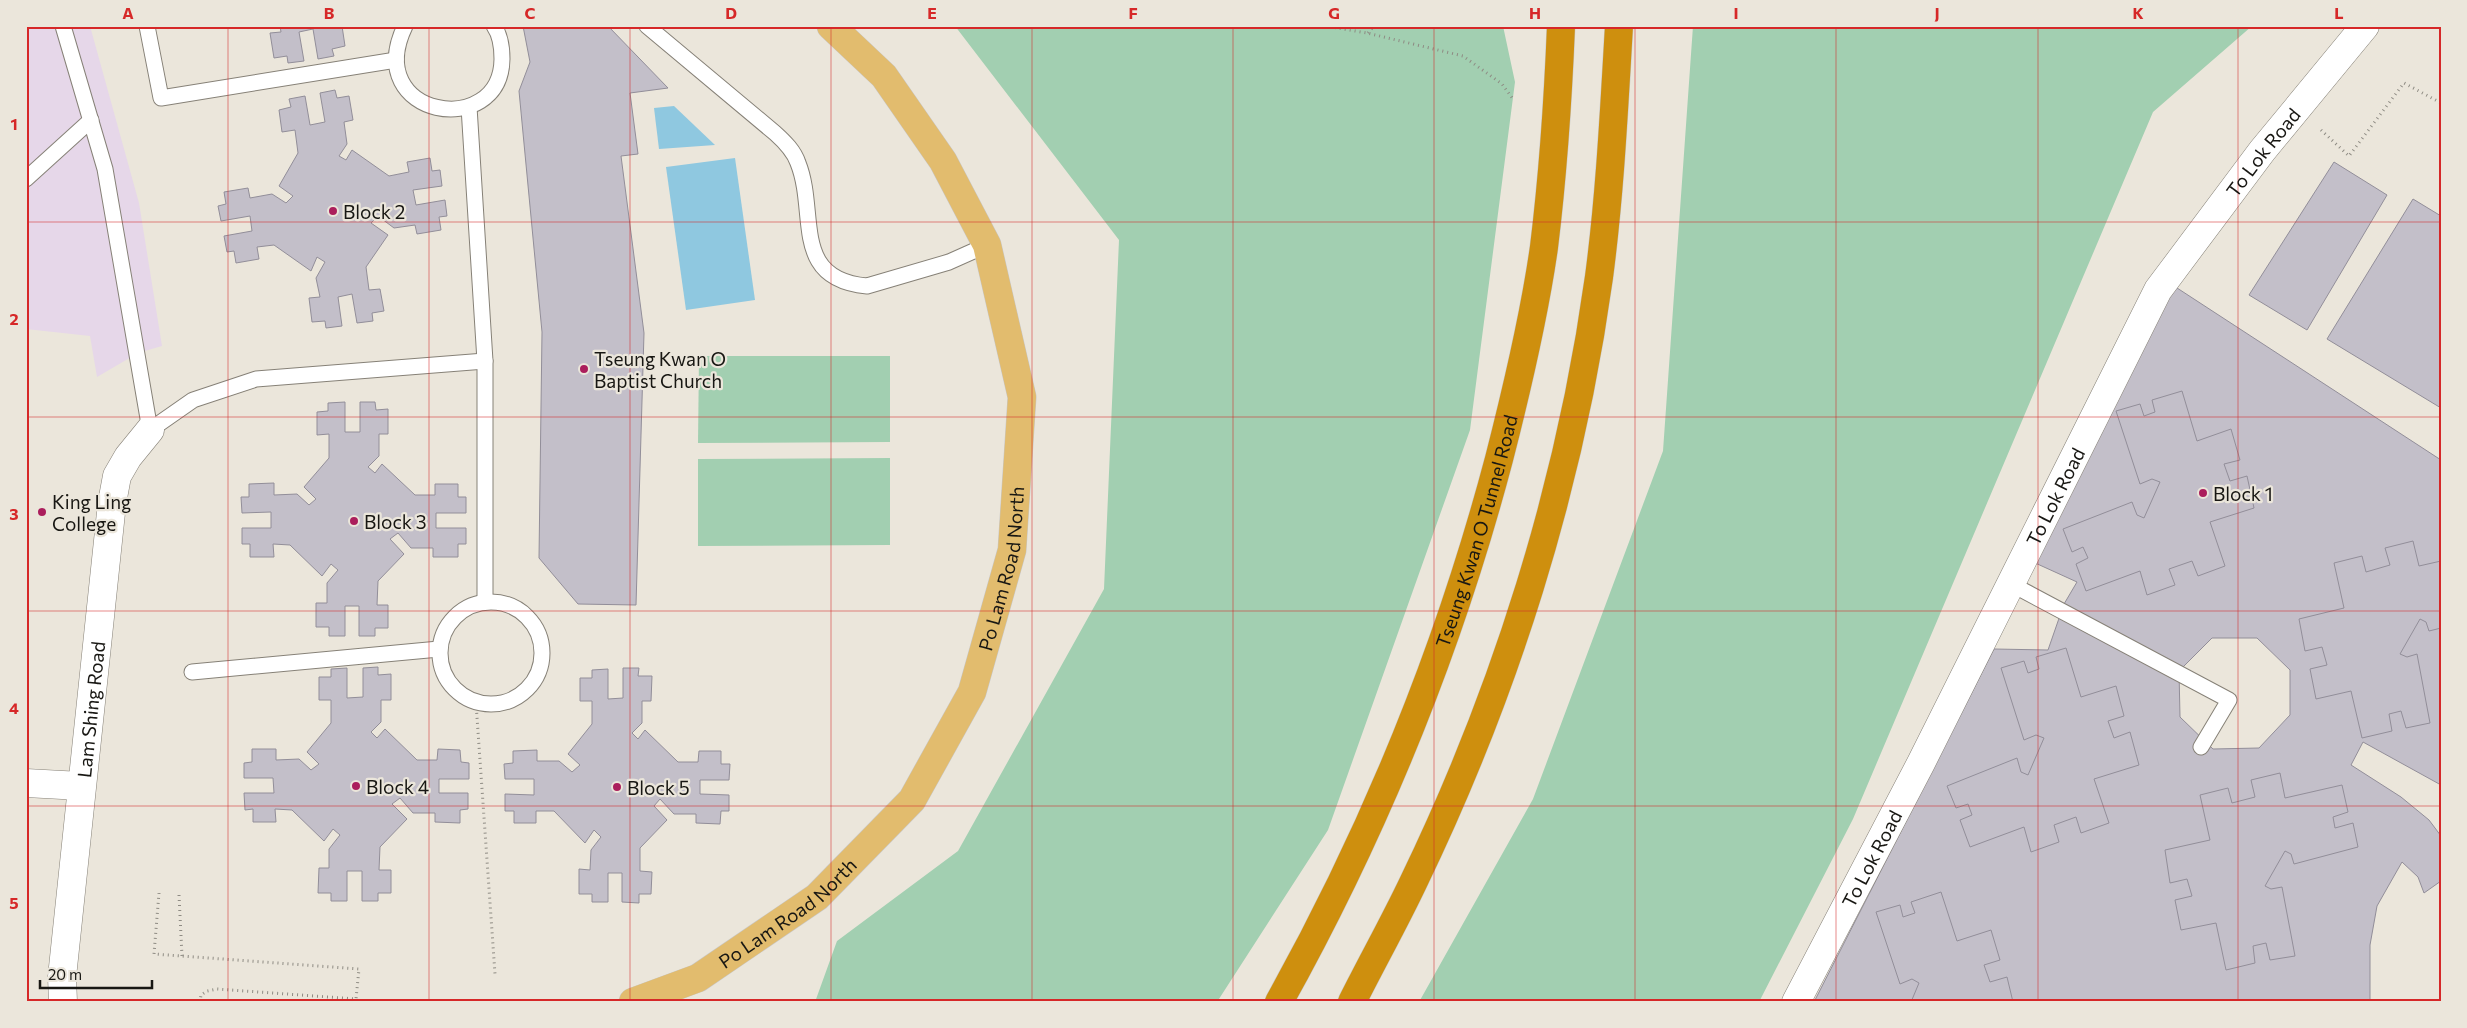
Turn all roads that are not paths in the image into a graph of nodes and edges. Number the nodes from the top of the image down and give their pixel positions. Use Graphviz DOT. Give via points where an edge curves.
graph roads {
  1 [pos="63,26"];
  2 [pos="147,26"];
  3 [pos="405,26"];
  4 [pos="494,26"];
  5 [pos="647,26"];
  6 [pos="831,26"];
  7 [pos="1619,26"];
  8 [pos="2365,26"];
  9 [pos="1561,27"];
  10 [pos="396,60"];
  11 [pos="469,107"];
  12 [pos="90,120"];
  13 [pos="26,179"];
  14 [pos="987,244"];
  15 [pos="485,361"];
  16 [pos="150,430"];
  17 [pos="2011,584"];
  18 [pos="485,601"];
  19 [pos="439,649"];
  20 [pos="192,672"];
  21 [pos="2201,747"];
  22 [pos="26,784"];
  23 [pos="81,786"];
  24 [pos="63,1002"];
  25 [pos="633,1002"];
  26 [pos="1279,1002"];
  27 [pos="1352,1002"];
  28 [pos="1796,1002"];
  1 -- 12 [label="lane"];
  2 -- 10 [label="lane" via="161,98"];
  3 -- 10 [label="lane" via="397,42"];
  4 -- 11 [label="lane" via="502,47 502,66 496,83"];
  5 -- 14 [label="lane" via="775,133 793,152 802,180 814,254 821,267 832,276 853,285 867,286 950,262"];
  6 -- 14 [label="main road, Po Lam Road North" via="884,76 943,160"];
  7 -- 27 [label="highway" via="1599,276 1586,355 1555,496 1514,634 1466,762 1413,883"];
  8 -- 17 [label="street, To Lok Road" via="2262,151 2158,290"];
  9 -- 26 [label="highway, Tseung Kwan O Tunnel Road" via="1543,249 1511,413 1481,527 1452,619 1386,785 1338,889"];
  10 -- 11 [label="lane" via="399,77 421,102 436,109"];
  11 -- 15 [label="lane"];
  12 -- 13 [label="lane"];
  12 -- 16 [label="lane" via="105,169"];
  14 -- 25 [label="main road, Po Lam Road North" via="1022,397 1012,550 972,692 912,800 816,897 698,978"];
  15 -- 16 [label="lane" via="256,380 193,400"];
  15 -- 18 [label="lane"];
  16 -- 23 [label="street, Lam Shing Road" via="117,476"];
  17 -- 21 [label="lane" via="2230,700"];
  17 -- 28 [label="street, To Lok Road"];
  18 -- 19 [label="lane" via="468,606 454,616 444,631"];
  18 -- 19 [label="lane" via="502,602 517,608 530,619 542,649 541,665 534,680 516,697 493,705 476,703 461,695 448,682 441,666"];
  19 -- 20 [label="lane"];
  22 -- 23 [label="street"];
  23 -- 24 [label="street, Lam Shing Road" via="62,977"];
}
